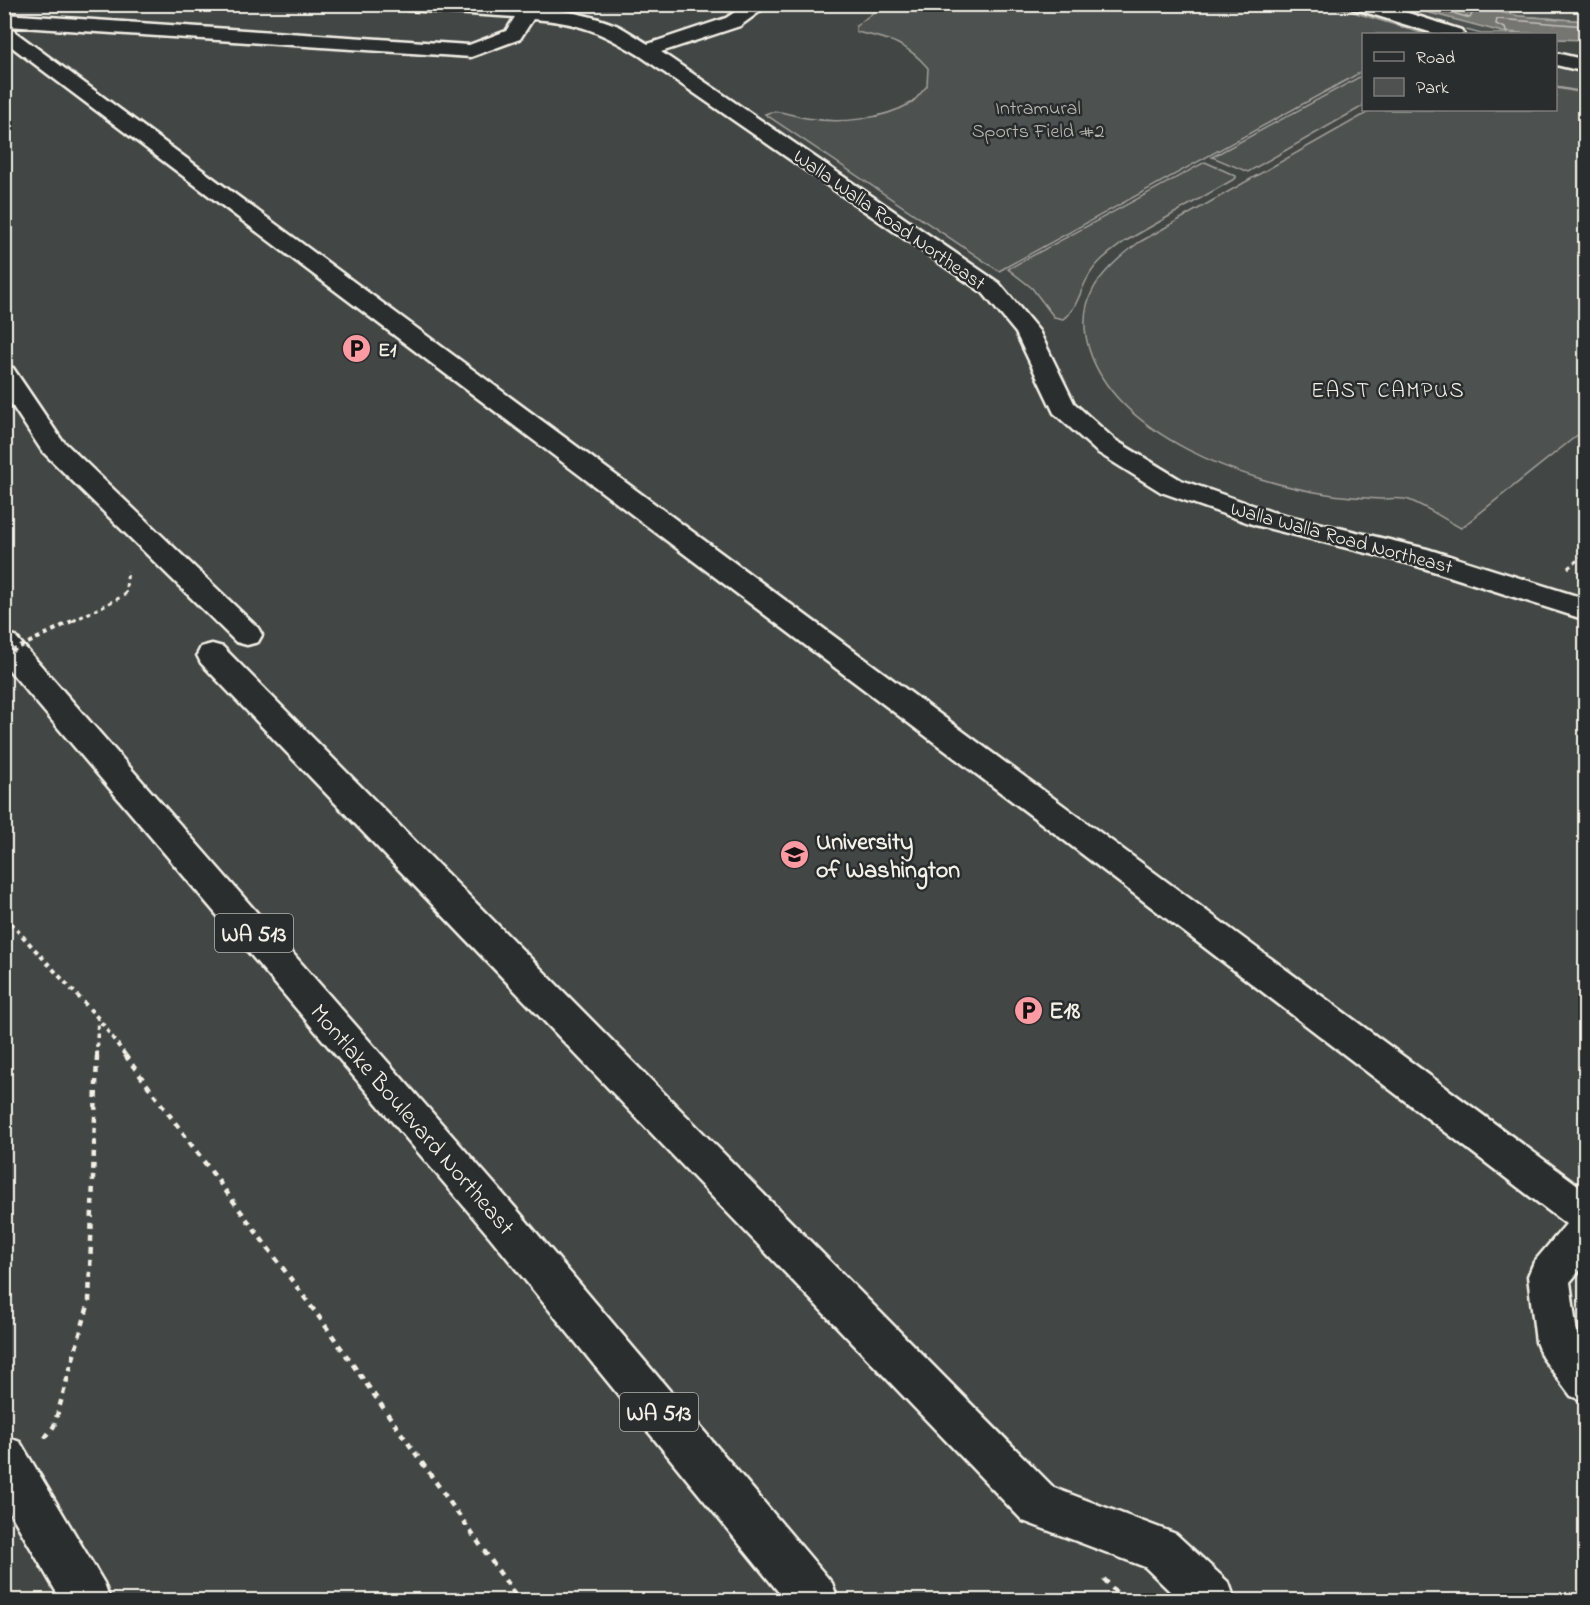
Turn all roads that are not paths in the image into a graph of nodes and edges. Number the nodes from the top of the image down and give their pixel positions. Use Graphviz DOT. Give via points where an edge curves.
graph roads {
  1 [pos="408,4"];
  2 [pos="761,4"];
  3 [pos="1359,4"];
  4 [pos="528,12"];
  5 [pos="4,20"];
  6 [pos="4,31"];
  7 [pos="1451,33"];
  8 [pos="646,51"];
  9 [pos="1557,59"];
  10 [pos="1586,66"];
  11 [pos="4,373"];
  12 [pos="1586,610"];
  13 [pos="247,635"];
  14 [pos="4,643"];
  15 [pos="212,655"];
  16 [pos="1586,1215"];
  17 [pos="1586,1231"];
  18 [pos="1586,1381"];
  19 [pos="4,1458"];
  20 [pos="87,1600"];
  21 [pos="815,1600"];
  22 [pos="1212,1600"];
  1 -- 4 [label="main road, Walla Walla Road Northeast"];
  2 -- 8 [label="main road" via="733,22"];
  3 -- 7 [label="main road"];
  4 -- 5 [label="main road" via="513,35 471,51"];
  4 -- 8 [label="main road, Walla Walla Road Northeast" via="594,23"];
  6 -- 16 [label="main road"];
  8 -- 12 [label="main road, Walla Walla Road Northeast" via="991,288 1027,331 1063,407 1106,446 1171,486 1265,519 1417,556"];
  9 -- 10 [label="main road"];
  11 -- 13 [label="main road" via="51,445"];
  14 -- 21 [label="main road, Montlake Boulevard Northeast / WA 513" via="504,1224"];
  15 -- 22 [label="main road" via="1039,1505 1160,1550"];
  17 -- 18 [label="main road" via="1549,1276 1557,1342"];
  19 -- 20 [label="main road"];
}
